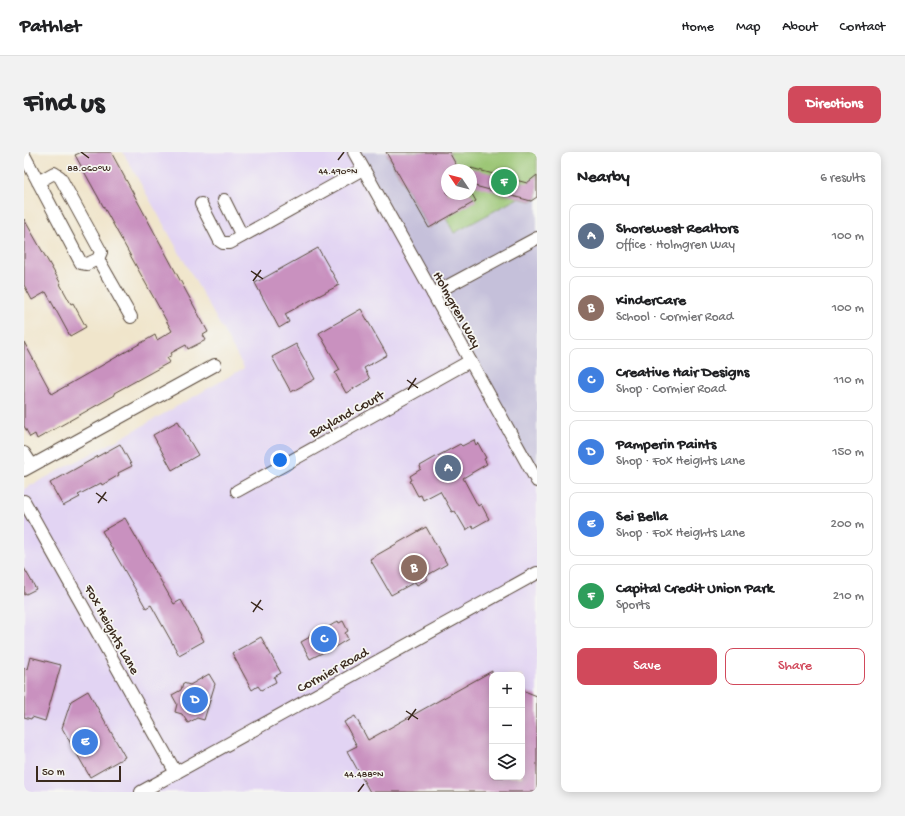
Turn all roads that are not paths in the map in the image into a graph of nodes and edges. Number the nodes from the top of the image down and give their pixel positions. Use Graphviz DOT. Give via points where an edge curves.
graph roads {
  1 [pos="354,152"];
  2 [pos="24,155"];
  3 [pos="363,169"];
  4 [pos="38,182"];
  5 [pos="224,200"];
  6 [pos="201,204"];
  7 [pos="242,236"];
  8 [pos="537,238"];
  9 [pos="98,259"];
  10 [pos="433,294"];
  11 [pos="131,317"];
  12 [pos="470,361"];
  13 [pos="215,365"];
  14 [pos="24,453"];
  15 [pos="28,468"];
  16 [pos="537,481"];
  17 [pos="237,491"];
  18 [pos="24,501"];
  19 [pos="537,573"];
  20 [pos="176,773"];
  21 [pos="141,792"];
  1 -- 3 [label="street, Holmgren Way"];
  2 -- 4 [label="street"];
  3 -- 7 [label="street"];
  3 -- 10 [label="street, Holmgren Way"];
  4 -- 9 [label="street" via="81,263 87,264"];
  4 -- 9 [label="street" via="54,173 60,177 100,252"];
  5 -- 7 [label="street"];
  6 -- 7 [label="street" via="220,241 230,243"];
  8 -- 10 [label="street"];
  9 -- 11 [label="street"];
  10 -- 12 [label="street, Holmgren Way"];
  12 -- 16 [label="street, Holmgren Way"];
  12 -- 17 [label="street, Bayland Court"];
  13 -- 15 [label="street"];
  14 -- 15 [label="street"];
  18 -- 20 [label="street, Fox Heights Lane"];
  19 -- 20 [label="street, Cormier Road"];
  20 -- 21 [label="street, Cormier Road"];
}
